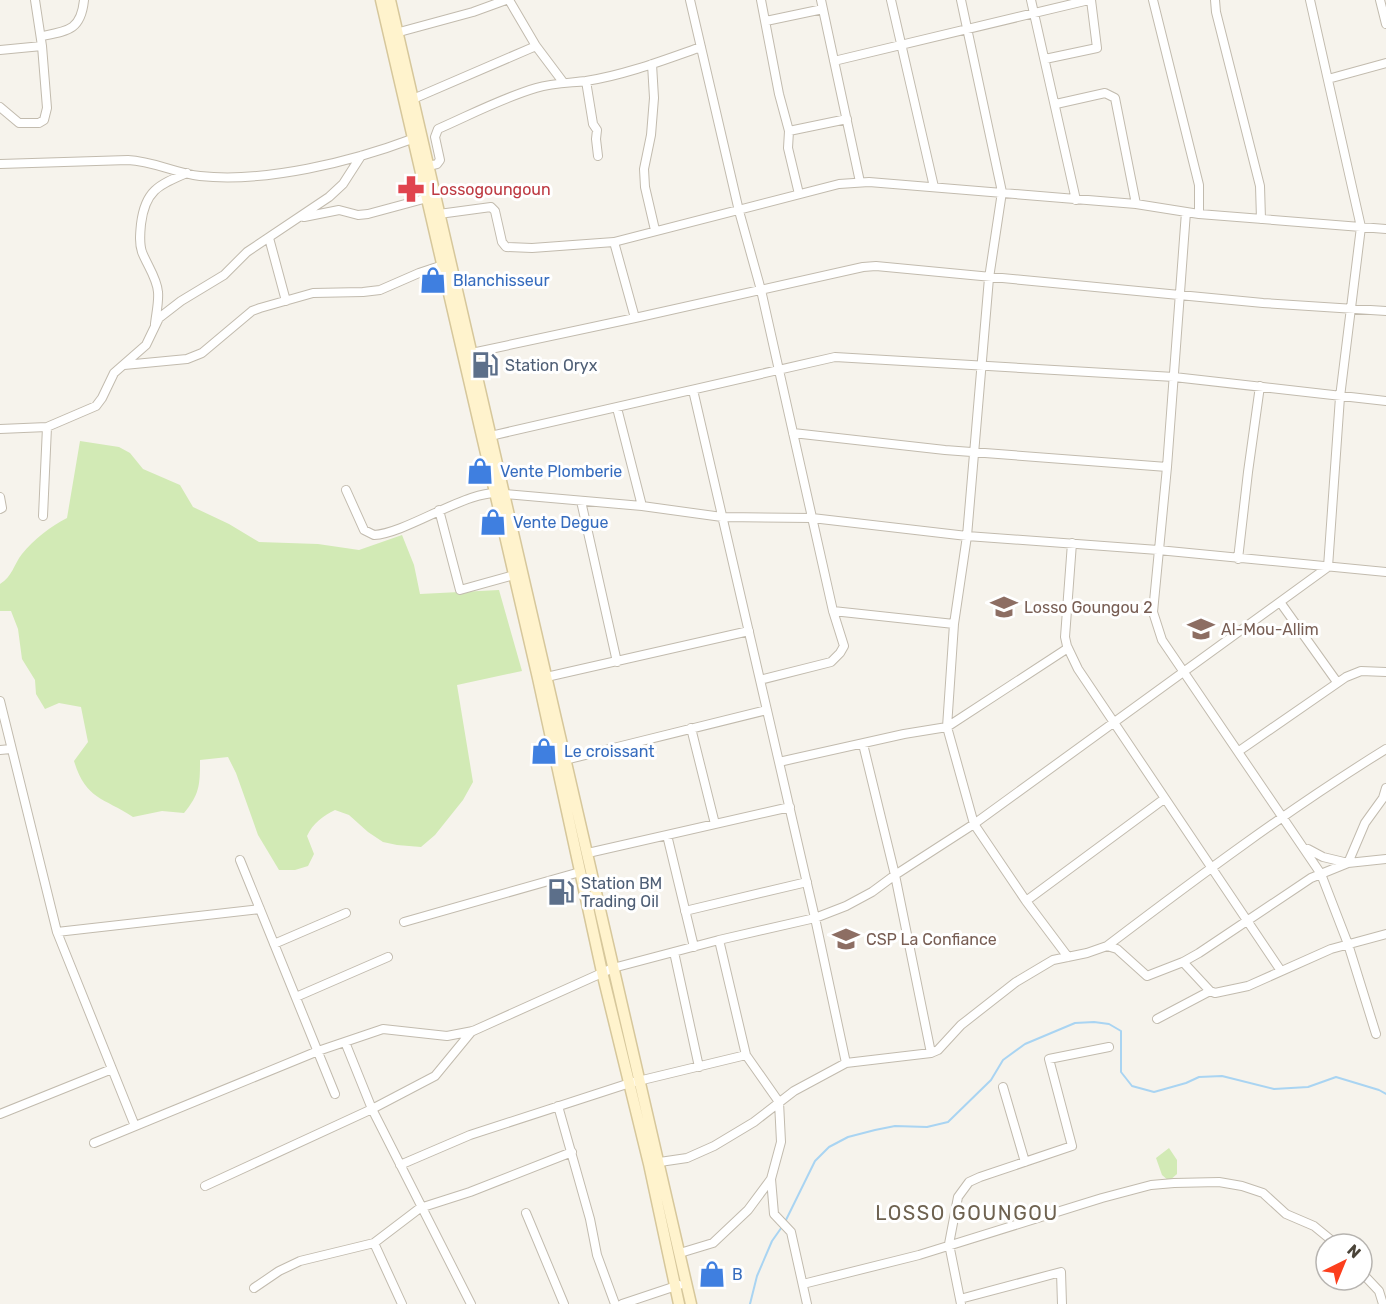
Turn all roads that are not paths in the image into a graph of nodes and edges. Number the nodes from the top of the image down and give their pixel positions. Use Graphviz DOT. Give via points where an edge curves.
graph roads {
  1 [pos="35,0"];
  2 [pos="84,0"];
  3 [pos="381,0"];
  4 [pos="390,0"];
  5 [pos="508,0"];
  6 [pos="690,0"];
  7 [pos="761,0"];
  8 [pos="891,0"];
  9 [pos="961,0"];
  10 [pos="1031,0"];
  11 [pos="1090,0"];
  12 [pos="1154,0"];
  13 [pos="1215,0"];
  14 [pos="1310,0"];
  15 [pos="1380,0"];
  16 [pos="822,4"];
  17 [pos="1034,12"];
  18 [pos="766,21"];
  19 [pos="1386,24"];
  20 [pos="967,28"];
  21 [pos="393,34"];
  22 [pos="42,41"];
  23 [pos="901,44"];
  24 [pos="536,46"];
  25 [pos="701,47"];
  26 [pos="0,50"];
  27 [pos="1045,59"];
  28 [pos="834,61"];
  29 [pos="1386,63"];
  30 [pos="652,64"];
  31 [pos="1328,79"];
  32 [pos="586,81"];
  33 [pos="563,82"];
  34 [pos="408,98"];
  35 [pos="1056,104"];
  36 [pos="0,107"];
  37 [pos="847,119"];
  38 [pos="789,131"];
  39 [pos="412,139"];
  40 [pos="361,156"];
  41 [pos="598,156"];
  42 [pos="0,164"];
  43 [pos="428,166"];
  44 [pos="187,173"];
  45 [pos="860,182"];
  46 [pos="934,187"];
  47 [pos="1002,192"];
  48 [pos="799,194"];
  49 [pos="431,197"];
  50 [pos="1076,200"];
  51 [pos="1136,204"];
  52 [pos="739,211"];
  53 [pos="1186,212"];
  54 [pos="439,214"];
  55 [pos="1199,214"];
  56 [pos="298,218"];
  57 [pos="1261,219"];
  58 [pos="1361,227"];
  59 [pos="1386,229"];
  60 [pos="655,231"];
  61 [pos="269,238"];
  62 [pos="614,242"];
  63 [pos="443,266"];
  64 [pos="989,278"];
  65 [pos="761,290"];
  66 [pos="1180,295"];
  67 [pos="286,301"];
  68 [pos="1350,307"];
  69 [pos="1386,311"];
  70 [pos="635,318"];
  71 [pos="154,328"];
  72 [pos="467,354"];
  73 [pos="981,364"];
  74 [pos="124,365"];
  75 [pos="778,370"];
  76 [pos="1174,377"];
  77 [pos="1260,386"];
  78 [pos="693,390"];
  79 [pos="1340,396"];
  80 [pos="1386,401"];
  81 [pos="617,408"];
  82 [pos="47,427"];
  83 [pos="0,429"];
  84 [pos="793,433"];
  85 [pos="487,437"];
  86 [pos="973,451"];
  87 [pos="1167,467"];
  88 [pos="346,490"];
  89 [pos="500,492"];
  90 [pos="0,497"];
  91 [pos="581,501"];
  92 [pos="642,506"];
  93 [pos="0,509"];
  94 [pos="439,510"];
  95 [pos="43,516"];
  96 [pos="722,517"];
  97 [pos="812,518"];
  98 [pos="967,536"];
  99 [pos="1072,543"];
  100 [pos="1158,550"];
  101 [pos="1238,559"];
  102 [pos="1328,567"];
  103 [pos="1386,572"];
  104 [pos="514,575"];
  105 [pos="1280,602"];
  106 [pos="833,611"];
  107 [pos="954,624"];
  108 [pos="749,631"];
  109 [pos="1068,648"];
  110 [pos="617,662"];
  111 [pos="1184,671"];
  112 [pos="1386,672"];
  113 [pos="543,678"];
  114 [pos="760,680"];
  115 [pos="1337,682"];
  116 [pos="0,700"];
  117 [pos="767,710"];
  118 [pos="1113,723"];
  119 [pos="947,727"];
  120 [pos="691,728"];
  121 [pos="862,744"];
  122 [pos="11,749"];
  123 [pos="1386,749"];
  124 [pos="0,750"];
  125 [pos="1239,751"];
  126 [pos="561,761"];
  127 [pos="779,762"];
  128 [pos="1386,788"];
  129 [pos="1164,799"];
  130 [pos="790,807"];
  131 [pos="1283,817"];
  132 [pos="715,824"];
  133 [pos="975,824"];
  134 [pos="666,835"];
  135 [pos="1302,845"];
  136 [pos="588,853"];
  137 [pos="1386,859"];
  138 [pos="240,860"];
  139 [pos="1348,862"];
  140 [pos="1210,867"];
  141 [pos="580,872"];
  142 [pos="1321,874"];
  143 [pos="895,875"];
  144 [pos="807,882"];
  145 [pos="1026,901"];
  146 [pos="260,909"];
  147 [pos="685,911"];
  148 [pos="346,913"];
  149 [pos="815,918"];
  150 [pos="1246,920"];
  151 [pos="404,922"];
  152 [pos="57,932"];
  153 [pos="1386,934"];
  154 [pos="718,940"];
  155 [pos="274,944"];
  156 [pos="1348,944"];
  157 [pos="1107,946"];
  158 [pos="694,947"];
  159 [pos="674,952"];
  160 [pos="388,957"];
  161 [pos="1068,957"];
  162 [pos="1184,962"];
  163 [pos="613,968"];
  164 [pos="1281,971"];
  165 [pos="602,972"];
  166 [pos="1210,991"];
  167 [pos="296,997"];
  168 [pos="1157,1019"];
  169 [pos="473,1031"];
  170 [pos="1376,1034"];
  171 [pos="345,1042"];
  172 [pos="1110,1047"];
  173 [pos="318,1051"];
  174 [pos="931,1053"];
  175 [pos="746,1055"];
  176 [pos="846,1063"];
  177 [pos="699,1067"];
  178 [pos="112,1069"];
  179 [pos="635,1082"];
  180 [pos="1003,1087"];
  181 [pos="336,1094"];
  182 [pos="779,1102"];
  183 [pos="558,1106"];
  184 [pos="372,1109"];
  185 [pos="0,1114"];
  186 [pos="135,1126"];
  187 [pos="94,1143"];
  188 [pos="572,1152"];
  189 [pos="1024,1162"];
  190 [pos="654,1163"];
  191 [pos="400,1165"];
  192 [pos="771,1179"];
  193 [pos="205,1186"];
  194 [pos="420,1208"];
  195 [pos="526,1213"];
  196 [pos="1321,1232"];
  197 [pos="374,1243"];
  198 [pos="949,1244"];
  199 [pos="680,1253"];
  200 [pos="803,1284"];
  201 [pos="681,1285"];
  202 [pos="254,1288"];
  203 [pos="1383,1292"];
  204 [pos="960,1301"];
  205 [pos="402,1304"];
  206 [pos="471,1304"];
  207 [pos="564,1304"];
  208 [pos="615,1304"];
  209 [pos="622,1304"];
  210 [pos="679,1304"];
  211 [pos="691,1304"];
  212 [pos="807,1304"];
  213 [pos="1062,1304"];
  214 [pos="1383,1304"];
  1 -- 22 [label="street"];
  2 -- 22 [label="street" via="75,26"];
  3 -- 21 [label="main road"];
  4 -- 21 [label="main road"];
  5 -- 21 [label="street"];
  5 -- 24 [label="street"];
  6 -- 25 [label="street"];
  7 -- 18 [label="street"];
  8 -- 23 [label="street"];
  9 -- 20 [label="street"];
  10 -- 17 [label="street"];
  11 -- 17 [label="street"];
  11 -- 27 [label="street" via="1097,48"];
  12 -- 55 [label="street" via="1199,185"];
  13 -- 57 [label="street" via="1260,186"];
  14 -- 31 [label="street"];
  15 -- 19 [label="street"];
  16 -- 18 [label="street"];
  16 -- 28 [label="street"];
  17 -- 20 [label="street"];
  17 -- 27 [label="street"];
  18 -- 38 [label="street"];
  20 -- 23 [label="street"];
  20 -- 47 [label="street"];
  21 -- 34 [label="main road"];
  22 -- 26 [label="street"];
  22 -- 36 [label="street" via="47,108 44,120 19,123"];
  23 -- 28 [label="street"];
  23 -- 46 [label="street"];
  24 -- 33 [label="street"];
  24 -- 34 [label="street"];
  25 -- 30 [label="street"];
  25 -- 52 [label="street"];
  27 -- 35 [label="street"];
  28 -- 37 [label="street"];
  29 -- 31 [label="street"];
  30 -- 32 [label="street"];
  30 -- 60 [label="street" via="652,126 644,169"];
  31 -- 58 [label="street"];
  32 -- 33 [label="street"];
  32 -- 41 [label="street" via="597,130"];
  33 -- 43 [label="street" via="513,96 438,129 435,137 440,160"];
  34 -- 39 [label="main road"];
  34 -- 43 [label="main road"];
  35 -- 50 [label="street"];
  35 -- 51 [label="street" via="1105,93 1116,98"];
  37 -- 38 [label="street"];
  37 -- 45 [label="street"];
  38 -- 48 [label="street" via="788,148"];
  39 -- 40 [label="street"];
  39 -- 49 [label="main road"];
  40 -- 44 [label="street" via="255,177"];
  40 -- 56 [label="street" via="343,184"];
  42 -- 44 [label="street" via="128,160"];
  43 -- 49 [label="main road"];
  44 -- 71 [label="street" via="160,185 143,208 142,250 158,293"];
  45 -- 46 [label="street"];
  45 -- 48 [label="street"];
  46 -- 47 [label="street"];
  47 -- 50 [label="street"];
  47 -- 64 [label="street"];
  48 -- 52 [label="street"];
  49 -- 54 [label="main road"];
  49 -- 56 [label="street" via="368,214 339,210"];
  49 -- 63 [label="main road"];
  50 -- 51 [label="street"];
  51 -- 53 [label="street"];
  52 -- 60 [label="street"];
  52 -- 65 [label="street"];
  53 -- 55 [label="street"];
  53 -- 66 [label="street"];
  54 -- 62 [label="street" via="492,208 502,242 508,248"];
  54 -- 72 [label="main road"];
  55 -- 57 [label="street"];
  56 -- 61 [label="street"];
  57 -- 58 [label="street"];
  58 -- 59 [label="street"];
  58 -- 68 [label="street"];
  60 -- 62 [label="street"];
  61 -- 67 [label="street"];
  61 -- 71 [label="street" via="247,252 224,275 169,310"];
  62 -- 70 [label="street"];
  63 -- 67 [label="street" via="380,290 324,292"];
  63 -- 72 [label="main road"];
  64 -- 65 [label="street" via="876,266"];
  64 -- 66 [label="street"];
  64 -- 73 [label="street"];
  65 -- 70 [label="street"];
  65 -- 75 [label="street"];
  66 -- 68 [label="street"];
  66 -- 76 [label="street"];
  67 -- 74 [label="street" via="252,310 202,353 188,359"];
  68 -- 69 [label="street"];
  68 -- 79 [label="street"];
  70 -- 72 [label="street"];
  71 -- 74 [label="street" via="146,345"];
  72 -- 85 [label="main road"];
  73 -- 75 [label="street" via="842,356"];
  73 -- 76 [label="street"];
  73 -- 86 [label="street"];
  74 -- 82 [label="street" via="109,381 96,406"];
  75 -- 78 [label="street"];
  75 -- 84 [label="street"];
  76 -- 77 [label="street"];
  76 -- 87 [label="street"];
  77 -- 79 [label="street"];
  77 -- 101 [label="street"];
  78 -- 81 [label="street"];
  78 -- 96 [label="street"];
  79 -- 80 [label="street"];
  79 -- 102 [label="street"];
  81 -- 85 [label="street"];
  81 -- 92 [label="street"];
  82 -- 83 [label="street"];
  82 -- 95 [label="street"];
  84 -- 86 [label="street"];
  84 -- 97 [label="street"];
  85 -- 89 [label="main road"];
  86 -- 87 [label="street"];
  86 -- 98 [label="street"];
  87 -- 100 [label="street"];
  88 -- 94 [label="street" via="369,534 379,535"];
  89 -- 91 [label="street"];
  89 -- 94 [label="street"];
  89 -- 104 [label="main road"];
  89 -- 113 [label="main road"];
  90 -- 93 [label="street"];
  91 -- 92 [label="street"];
  91 -- 110 [label="street"];
  92 -- 96 [label="street"];
  94 -- 104 [label="street" via="460,590"];
  96 -- 97 [label="street"];
  96 -- 108 [label="street"];
  97 -- 98 [label="street"];
  97 -- 106 [label="street"];
  98 -- 99 [label="street"];
  98 -- 107 [label="street"];
  99 -- 100 [label="street"];
  99 -- 109 [label="street" via="1065,624"];
  100 -- 101 [label="street"];
  100 -- 111 [label="street" via="1155,622 1162,640"];
  101 -- 102 [label="street"];
  102 -- 103 [label="street"];
  102 -- 105 [label="street"];
  104 -- 113 [label="main road"];
  105 -- 111 [label="street"];
  105 -- 115 [label="street"];
  106 -- 107 [label="street"];
  106 -- 114 [label="street" via="844,646 837,658"];
  107 -- 119 [label="street"];
  108 -- 110 [label="street"];
  108 -- 114 [label="street"];
  109 -- 118 [label="street"];
  109 -- 119 [label="street"];
  110 -- 113 [label="street"];
  111 -- 118 [label="street"];
  111 -- 125 [label="street"];
  112 -- 115 [label="street" via="1353,673"];
  113 -- 126 [label="main road"];
  114 -- 117 [label="street"];
  115 -- 125 [label="street"];
  116 -- 122 [label="street"];
  117 -- 120 [label="street"];
  117 -- 127 [label="street"];
  118 -- 129 [label="street"];
  118 -- 133 [label="street"];
  119 -- 121 [label="street"];
  119 -- 133 [label="street"];
  120 -- 126 [label="street"];
  120 -- 132 [label="street"];
  121 -- 127 [label="street"];
  121 -- 143 [label="street"];
  122 -- 124 [label="street"];
  122 -- 152 [label="street"];
  123 -- 131 [label="street"];
  125 -- 131 [label="street"];
  126 -- 136 [label="main road"];
  126 -- 141 [label="main road"];
  127 -- 130 [label="street"];
  128 -- 139 [label="street"];
  129 -- 140 [label="street"];
  129 -- 145 [label="street"];
  130 -- 132 [label="street"];
  130 -- 144 [label="street"];
  131 -- 135 [label="street"];
  131 -- 140 [label="street"];
  132 -- 134 [label="street"];
  133 -- 143 [label="street"];
  133 -- 145 [label="street"];
  134 -- 136 [label="street"];
  134 -- 147 [label="street"];
  135 -- 139 [label="street" via="1313,853"];
  135 -- 142 [label="street"];
  136 -- 163 [label="main road"];
  137 -- 139 [label="street"];
  138 -- 146 [label="street"];
  139 -- 142 [label="street"];
  140 -- 150 [label="street"];
  140 -- 157 [label="street"];
  141 -- 151 [label="street"];
  141 -- 165 [label="main road"];
  142 -- 150 [label="street"];
  142 -- 156 [label="street"];
  143 -- 149 [label="street" via="846,906"];
  143 -- 174 [label="street"];
  144 -- 147 [label="street"];
  144 -- 149 [label="street"];
  145 -- 161 [label="street"];
  146 -- 152 [label="street"];
  146 -- 155 [label="street"];
  147 -- 158 [label="street"];
  148 -- 155 [label="street"];
  149 -- 154 [label="street"];
  149 -- 176 [label="street"];
  150 -- 162 [label="street"];
  150 -- 164 [label="street"];
  152 -- 178 [label="street"];
  153 -- 156 [label="street"];
  154 -- 158 [label="street"];
  154 -- 175 [label="street"];
  155 -- 167 [label="street"];
  156 -- 164 [label="street"];
  156 -- 170 [label="street"];
  157 -- 161 [label="street"];
  157 -- 162 [label="street" via="1117,949 1147,976"];
  158 -- 159 [label="street"];
  159 -- 163 [label="street"];
  159 -- 177 [label="street"];
  160 -- 167 [label="street"];
  161 -- 174 [label="street" via="1053,960 1016,982"];
  162 -- 166 [label="street"];
  163 -- 165 [label="street"];
  163 -- 179 [label="main road"];
  164 -- 166 [label="street" via="1248,986"];
  165 -- 169 [label="street"];
  165 -- 179 [label="main road"];
  166 -- 168 [label="street"];
  167 -- 173 [label="street"];
  169 -- 171 [label="street" via="447,1036 383,1029"];
  169 -- 184 [label="street" via="435,1076"];
  171 -- 173 [label="street"];
  171 -- 184 [label="street"];
  172 -- 189 [label="street" via="1048,1059 1072,1146"];
  173 -- 181 [label="street"];
  173 -- 186 [label="street"];
  174 -- 176 [label="street"];
  175 -- 177 [label="street"];
  175 -- 182 [label="street"];
  176 -- 182 [label="street"];
  177 -- 179 [label="street"];
  178 -- 185 [label="street"];
  178 -- 186 [label="street"];
  179 -- 183 [label="street"];
  179 -- 190 [label="main road"];
  180 -- 189 [label="street"];
  182 -- 190 [label="street" via="714,1146 687,1158"];
  182 -- 192 [label="street" via="781,1142"];
  183 -- 188 [label="street"];
  183 -- 191 [label="street" via="470,1135"];
  184 -- 191 [label="street"];
  184 -- 193 [label="street"];
  186 -- 187 [label="street"];
  188 -- 194 [label="street"];
  188 -- 208 [label="street" via="597,1255"];
  189 -- 198 [label="street" via="969,1182 958,1197"];
  190 -- 199 [label="main road"];
  190 -- 201 [label="main road"];
  191 -- 194 [label="street"];
  192 -- 199 [label="street" via="748,1210 712,1243"];
  192 -- 200 [label="street" via="774,1214 791,1232"];
  194 -- 197 [label="street"];
  194 -- 206 [label="street"];
  195 -- 207 [label="street"];
  196 -- 198 [label="street" via="1286,1214 1263,1193 1207,1182 1151,1185"];
  197 -- 202 [label="street" via="300,1261"];
  197 -- 205 [label="street"];
  198 -- 200 [label="street"];
  198 -- 204 [label="street"];
  199 -- 201 [label="main road"];
  200 -- 212 [label="street"];
  201 -- 209 [label="street"];
  201 -- 210 [label="main road"];
  201 -- 211 [label="main road"];
  203 -- 214 [label="street"];
  204 -- 213 [label="street" via="1061,1272"];
}
